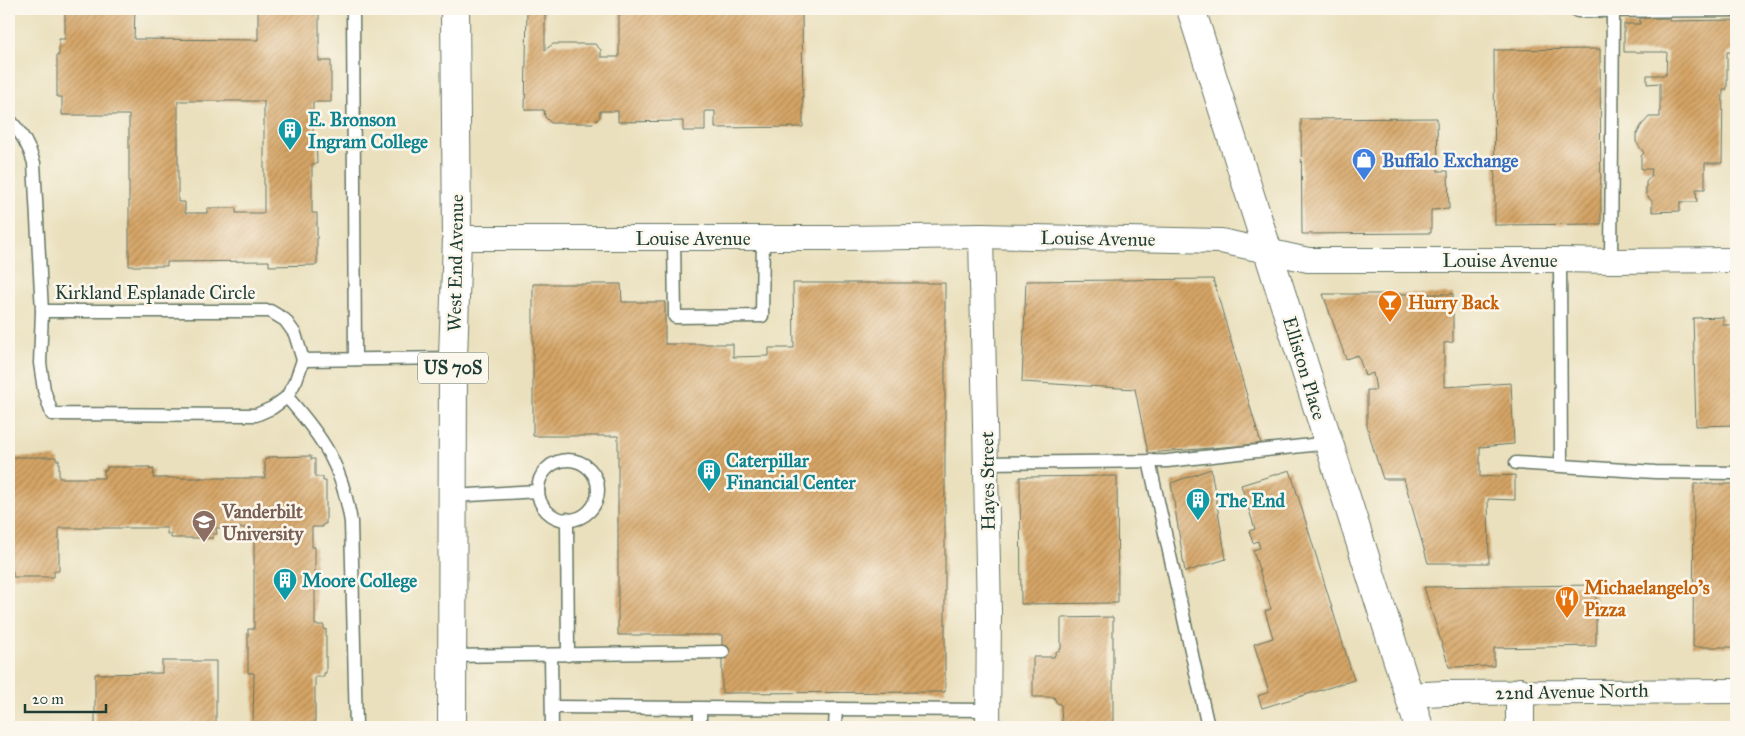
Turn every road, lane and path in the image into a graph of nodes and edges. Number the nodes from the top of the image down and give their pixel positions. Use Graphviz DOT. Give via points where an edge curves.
graph roads {
  1 [pos="353,9"];
  2 [pos="455,9"];
  3 [pos="1190,9"];
  4 [pos="1736,10"];
  5 [pos="1577,11"];
  6 [pos="1613,11"];
  7 [pos="9,119"];
  8 [pos="981,236"];
  9 [pos="457,238"];
  10 [pos="674,238"];
  11 [pos="763,238"];
  12 [pos="1269,251"];
  13 [pos="1560,260"];
  14 [pos="1736,260"];
  15 [pos="1612,261"];
  16 [pos="42,311"];
  17 [pos="453,358"];
  18 [pos="355,359"];
  19 [pos="303,360"];
  20 [pos="288,396"];
  21 [pos="1329,443"];
  22 [pos="1149,462"];
  23 [pos="987,463"];
  24 [pos="1516,463"];
  25 [pos="1561,465"];
  26 [pos="1736,473"];
  27 [pos="538,491"];
  28 [pos="453,496"];
  29 [pos="567,519"];
  30 [pos="723,652"];
  31 [pos="551,655"];
  32 [pos="568,655"];
  33 [pos="452,656"];
  34 [pos="1736,691"];
  35 [pos="1520,692"];
  36 [pos="1408,695"];
  37 [pos="552,707"];
  38 [pos="700,708"];
  39 [pos="836,709"];
  40 [pos="988,719"];
  41 [pos="356,727"];
  42 [pos="452,727"];
  43 [pos="552,727"];
  44 [pos="700,727"];
  45 [pos="835,727"];
  46 [pos="1208,727"];
  47 [pos="1419,727"];
  48 [pos="1520,727"];
  1 -- 18 [label="lane"];
  2 -- 9 [label="main road, West End Avenue / US 70S"];
  3 -- 12 [label="main road, Elliston Place"];
  4 -- 6 [label="lane"];
  5 -- 6 [label="lane"];
  6 -- 15 [label="lane"];
  7 -- 16 [label="lane" via="29,146 34,163"];
  8 -- 11 [label="street, Louise Avenue"];
  8 -- 12 [label="street, Louise Avenue" via="1221,241"];
  8 -- 23 [label="street, Hayes Street"];
  9 -- 10 [label="street, Louise Avenue"];
  9 -- 17 [label="main road, West End Avenue / US 70S"];
  10 -- 11 [label="street, Louise Avenue"];
  10 -- 11 [label="lane" via="675,317 762,316"];
  12 -- 13 [label="street, Louise Avenue" via="1308,260"];
  12 -- 21 [label="main road, Elliston Place"];
  13 -- 15 [label="street, Louise Avenue"];
  13 -- 25 [label="lane"];
  14 -- 15 [label="street, Louise Avenue"];
  16 -- 19 [label="lane, Kirkland Esplanade Circle" via="270,311 285,320 295,334"];
  16 -- 20 [label="lane, Kirkland Esplanade Circle" via="40,363 52,414 256,415"];
  17 -- 18 [label="lane"];
  17 -- 28 [label="main road, West End Avenue / US 70S"];
  18 -- 19 [label="lane"];
  19 -- 20 [label="lane"];
  20 -- 41 [label="lane" via="322,439 346,493 351,522"];
  21 -- 22 [label="lane"];
  21 -- 36 [label="main road, Elliston Place"];
  22 -- 23 [label="lane"];
  22 -- 46 [label="lane"];
  23 -- 40 [label="street, Hayes Street"];
  24 -- 25 [label="lane"];
  25 -- 26 [label="lane" via="1655,472"];
  27 -- 28 [label="lane"];
  27 -- 29 [label="lane" via="542,505 549,513"];
  27 -- 29 [label="lane" via="544,472 558,462 573,460 590,470 597,488 592,506 577,518"];
  28 -- 33 [label="main road, West End Avenue / US 70S"];
  29 -- 32 [label="lane"];
  30 -- 32 [label="lane"];
  31 -- 32 [label="lane"];
  31 -- 33 [label="lane"];
  31 -- 37 [label="lane"];
  33 -- 42 [label="main road, West End Avenue / US 70S"];
  34 -- 35 [label="street, 22nd Avenue North"];
  35 -- 36 [label="street, 22nd Avenue North"];
  35 -- 48 [label="main road"];
  36 -- 47 [label="main road, Elliston Place"];
  37 -- 38 [label="lane"];
  37 -- 43 [label="lane"];
  38 -- 39 [label="lane"];
  38 -- 44 [label="lane"];
  39 -- 40 [label="lane"];
  39 -- 45 [label="lane"];
}
